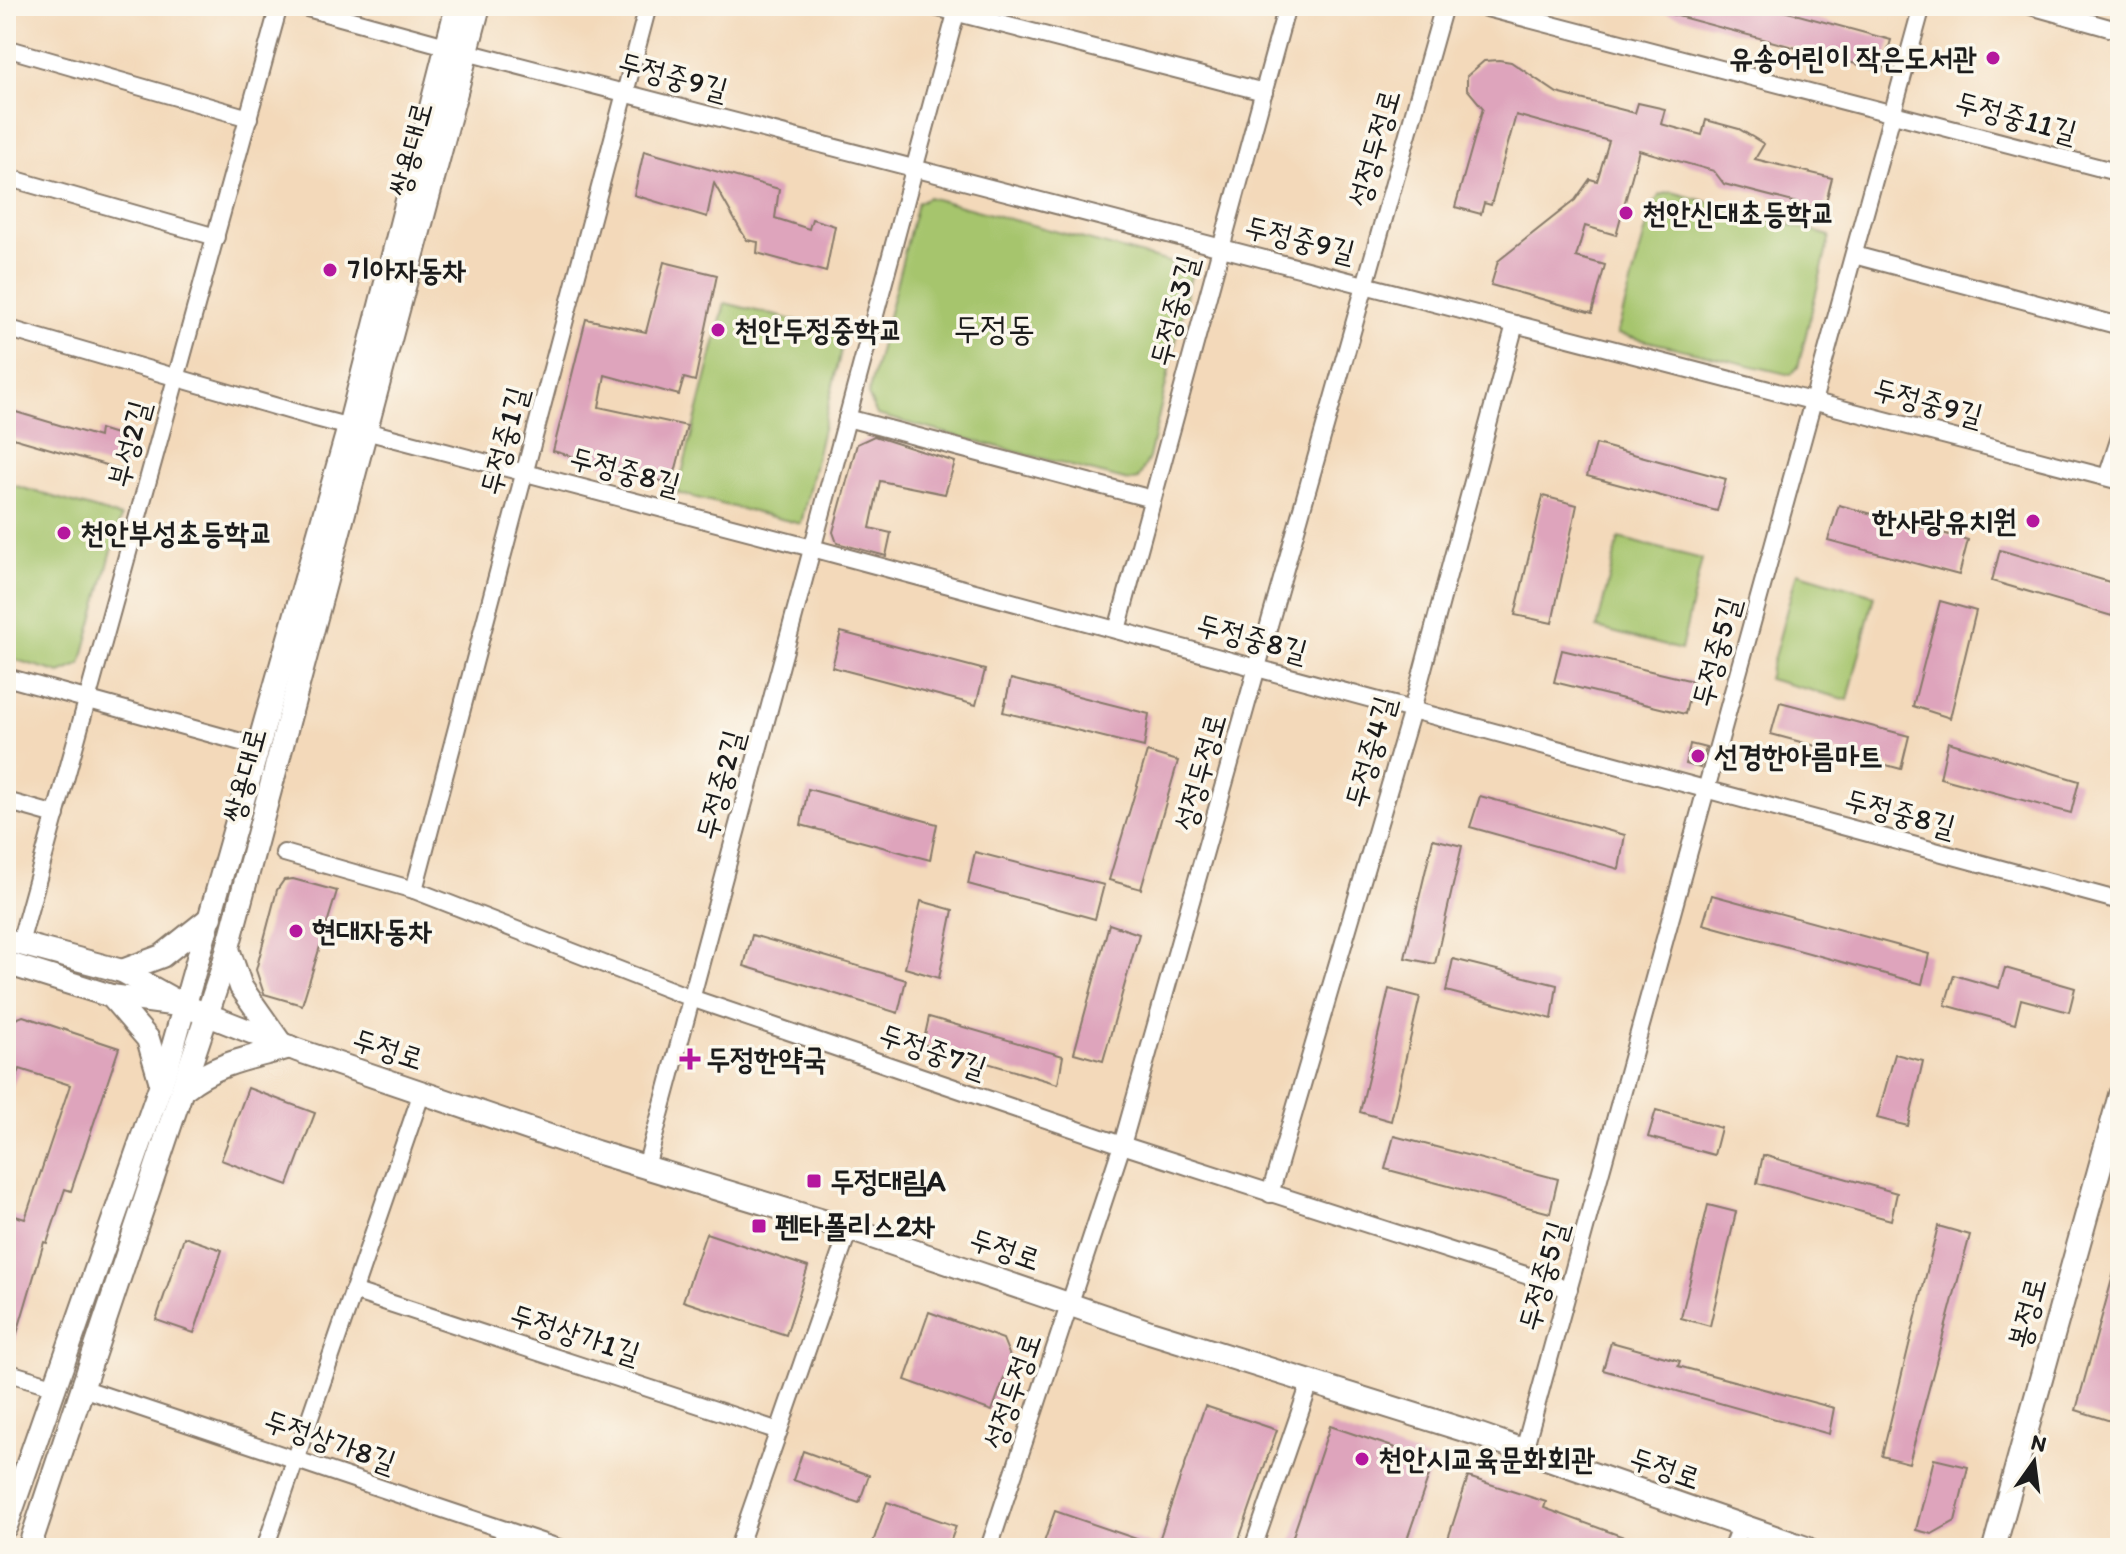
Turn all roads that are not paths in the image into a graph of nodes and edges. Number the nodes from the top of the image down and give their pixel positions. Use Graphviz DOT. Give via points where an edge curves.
graph roads {
  1 [pos="279,6"];
  2 [pos="300,6"];
  3 [pos="457,6"];
  4 [pos="479,6"];
  5 [pos="648,6"];
  6 [pos="931,6"];
  7 [pos="1287,6"];
  8 [pos="1444,6"];
  9 [pos="1479,6"];
  10 [pos="1922,6"];
  11 [pos="2031,6"];
  12 [pos="957,9"];
  13 [pos="2120,31"];
  14 [pos="6,48"];
  15 [pos="456,49"];
  16 [pos="1264,92"];
  17 [pos="625,93"];
  18 [pos="1895,114"];
  19 [pos="249,118"];
  20 [pos="914,168"];
  21 [pos="2120,173"];
  22 [pos="6,177"];
  23 [pos="216,237"];
  24 [pos="1221,247"];
  25 [pos="1854,255"];
  26 [pos="1364,284"];
  27 [pos="1515,324"];
  28 [pos="2120,326"];
  29 [pos="6,328"];
  30 [pos="177,377"];
  31 [pos="1815,401"];
  32 [pos="847,418"];
  33 [pos="358,430"];
  34 [pos="2120,437"];
  35 [pos="524,473"];
  36 [pos="2114,479"];
  37 [pos="1152,499"];
  38 [pos="812,548"];
  39 [pos="1117,630"];
  40 [pos="1258,669"];
  41 [pos="6,677"];
  42 [pos="88,699"];
  43 [pos="1412,710"];
  44 [pos="259,747"];
  45 [pos="1707,790"];
  46 [pos="6,801"];
  47 [pos="56,815"];
  48 [pos="284,853"];
  49 [pos="414,890"];
  50 [pos="2120,901"];
  51 [pos="212,916"];
  52 [pos="13,942"];
  53 [pos="228,949"];
  54 [pos="7,966"];
  55 [pos="122,971"];
  56 [pos="111,996"];
  57 [pos="691,998"];
  58 [pos="185,1006"];
  59 [pos="209,1014"];
  60 [pos="290,1047"];
  61 [pos="161,1084"];
  62 [pos="185,1088"];
  63 [pos="422,1092"];
  64 [pos="2120,1095"];
  65 [pos="1122,1145"];
  66 [pos="646,1167"];
  67 [pos="1270,1194"];
  68 [pos="849,1229"];
  69 [pos="1569,1289"];
  70 [pos="353,1291"];
  71 [pos="1071,1303"];
  72 [pos="6,1372"];
  73 [pos="1310,1383"];
  74 [pos="53,1386"];
  75 [pos="82,1388"];
  76 [pos="779,1431"];
  77 [pos="1524,1450"];
  78 [pos="295,1460"];
  79 [pos="6,1526"];
  80 [pos="1740,1526"];
  81 [pos="506,1530"];
  82 [pos="29,1548"];
  83 [pos="265,1548"];
  84 [pos="499,1548"];
  85 [pos="559,1548"];
  86 [pos="738,1548"];
  87 [pos="989,1548"];
  88 [pos="1253,1548"];
  89 [pos="1732,1548"];
  90 [pos="1806,1548"];
  91 [pos="1994,1548"];
  1 -- 19 [label="street, 부성2길"];
  2 -- 15 [label="street, 두정중9길"];
  3 -- 15 [label="street, 쌍용대로"];
  4 -- 15 [label="street, 쌍용대로"];
  5 -- 17 [label="street, 두정중1길"];
  6 -- 12 [label="street"];
  7 -- 16 [label="street, 두정중3길"];
  8 -- 26 [label="street, 성정두정로"];
  9 -- 18 [label="street, 두정중11길"];
  10 -- 18 [label="street, 두정중5길"];
  11 -- 13 [label="street"];
  12 -- 16 [label="street"];
  12 -- 20 [label="street, 두정중2길"];
  14 -- 19 [label="street"];
  15 -- 17 [label="street, 두정중9길"];
  15 -- 33 [label="street, 쌍용대로"];
  16 -- 24 [label="street, 두정중3길"];
  17 -- 20 [label="street, 두정중9길"];
  17 -- 35 [label="street, 두정중1길"];
  18 -- 21 [label="street, 두정중11길"];
  18 -- 25 [label="street, 두정중5길"];
  19 -- 23 [label="street, 부성2길"];
  20 -- 24 [label="street, 두정중9길"];
  20 -- 32 [label="street, 두정중2길"];
  22 -- 23 [label="street"];
  23 -- 30 [label="street, 부성2길"];
  24 -- 26 [label="street, 두정중9길"];
  24 -- 37 [label="street, 두정중3길"];
  25 -- 28 [label="street"];
  25 -- 31 [label="street, 두정중5길"];
  26 -- 27 [label="street, 두정중9길"];
  26 -- 40 [label="street, 성정두정로"];
  27 -- 31 [label="street, 두정중9길"];
  27 -- 43 [label="street, 두정중4길"];
  29 -- 30 [label="street, 두정중8길"];
  30 -- 33 [label="street, 두정중8길"];
  30 -- 42 [label="street, 부성2길"];
  31 -- 36 [label="street, 두정중9길"];
  31 -- 45 [label="street, 두정중5길"];
  32 -- 37 [label="street"];
  32 -- 38 [label="street, 두정중2길"];
  33 -- 35 [label="street, 두정중8길"];
  33 -- 44 [label="street, 쌍용대로"];
  33 -- 53 [label="street, 쌍용대로"];
  34 -- 36 [label="street"];
  35 -- 38 [label="street, 두정중8길"];
  35 -- 49 [label="street, 두정중1길"];
  37 -- 39 [label="street, 두정중3길"];
  38 -- 39 [label="street, 두정중8길"];
  38 -- 57 [label="street, 두정중2길"];
  39 -- 40 [label="street, 두정중8길"];
  40 -- 43 [label="street, 두정중8길"];
  40 -- 65 [label="street, 성정두정로"];
  41 -- 42 [label="street"];
  42 -- 44 [label="street"];
  42 -- 47 [label="street, 부성2길"];
  43 -- 45 [label="street, 두정중8길"];
  43 -- 67 [label="street, 두정중4길"];
  44 -- 51 [label="street, 쌍용대로"];
  45 -- 50 [label="street, 두정중8길"];
  45 -- 69 [label="street, 두정중5길"];
  46 -- 47 [label="street"];
  47 -- 52 [label="street, 부성2길"];
  48 -- 49 [label="street, 두정중7길"];
  49 -- 57 [label="street, 두정중7길"];
  51 -- 55 [label="street" via="162,956"];
  51 -- 58 [label="street, 쌍용대로"];
  52 -- 55 [label="street, 두정로"];
  53 -- 59 [label="street, 쌍용대로"];
  53 -- 60 [label="street" via="249,999 274,1037"];
  54 -- 56 [label="street, 두정로"];
  55 -- 58 [label="street, 두정로"];
  56 -- 58 [label="street, 두정로"];
  56 -- 61 [label="street" via="148,1039"];
  57 -- 65 [label="street, 두정중7길"];
  57 -- 66 [label="street, 두정중2길"];
  58 -- 59 [label="street, 두정로"];
  58 -- 61 [label="street, 쌍용대로"];
  59 -- 60 [label="street, 두정로"];
  59 -- 62 [label="street, 쌍용대로"];
  60 -- 62 [label="street" via="239,1058"];
  60 -- 63 [label="street, 두정로"];
  61 -- 74 [label="street, 쌍용대로"];
  62 -- 75 [label="street, 쌍용대로"];
  63 -- 66 [label="street, 두정로"];
  63 -- 70 [label="street"];
  64 -- 91 [label="street, 봉정로"];
  65 -- 67 [label="street, 두정중7길"];
  65 -- 71 [label="street, 성정두정로"];
  66 -- 68 [label="street, 두정로"];
  67 -- 69 [label="street, 두정중7길"];
  68 -- 71 [label="street, 두정로"];
  68 -- 76 [label="street"];
  69 -- 77 [label="street, 두정중5길"];
  70 -- 76 [label="street, 두정상가1길"];
  70 -- 78 [label="street"];
  71 -- 73 [label="street, 두정로"];
  71 -- 87 [label="street, 성정두정로"];
  72 -- 74 [label="street"];
  73 -- 77 [label="street, 두정로"];
  73 -- 88 [label="street"];
  74 -- 79 [label="street, 쌍용대로"];
  75 -- 78 [label="street, 두정상가8길"];
  75 -- 82 [label="street, 쌍용대로"];
  76 -- 86 [label="street"];
  77 -- 80 [label="street, 두정로"];
  78 -- 81 [label="street, 두정상가8길"];
  78 -- 83 [label="street"];
  80 -- 89 [label="street"];
  80 -- 90 [label="street, 두정로"];
  81 -- 84 [label="street"];
  81 -- 85 [label="street, 두정상가8길"];
}
